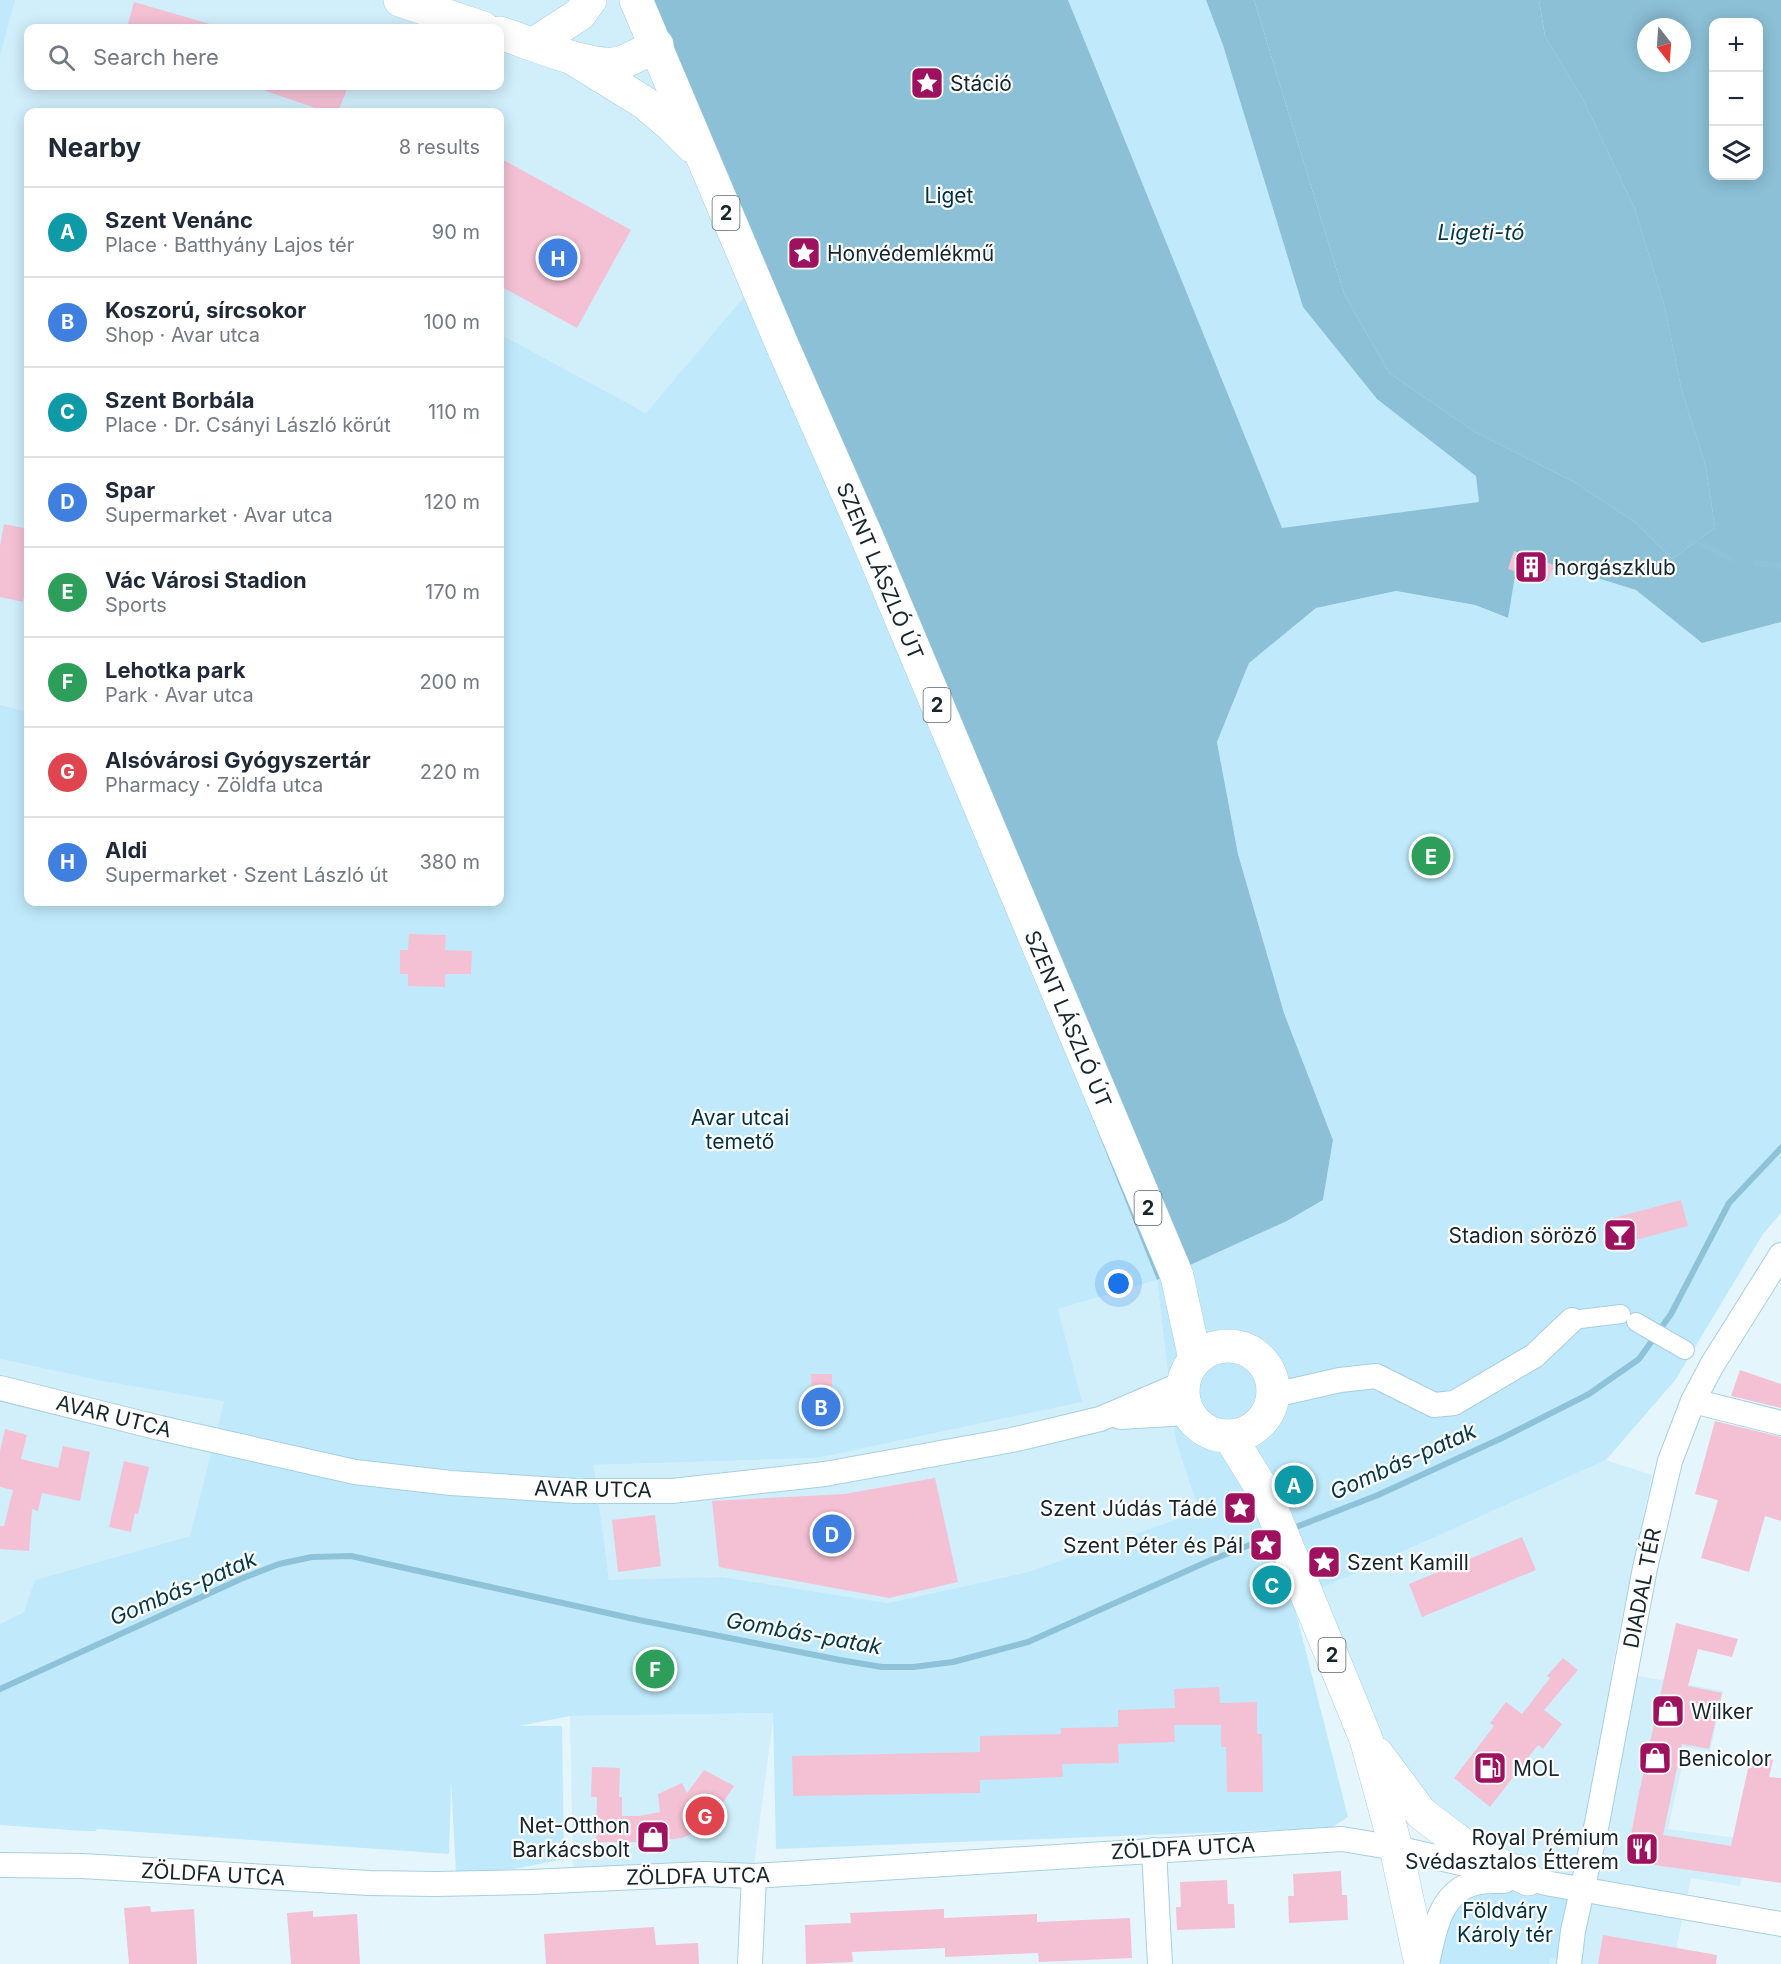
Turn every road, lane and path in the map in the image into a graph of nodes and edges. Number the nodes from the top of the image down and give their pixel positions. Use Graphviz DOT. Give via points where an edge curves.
graph roads {
  1 [pos="400,0"];
  2 [pos="590,0"];
  3 [pos="636,0"];
  4 [pos="471,24"];
  5 [pos="504,34"];
  6 [pos="534,44"];
  7 [pos="657,45"];
  8 [pos="573,59"];
  9 [pos="701,155"];
  10 [pos="1781,1255"];
  11 [pos="1177,1276"];
  12 [pos="1572,1320"];
  13 [pos="1224,1345"];
  14 [pos="1685,1350"];
  15 [pos="1188,1385"];
  16 [pos="0,1388"];
  17 [pos="1693,1401"];
  18 [pos="1267,1410"];
  19 [pos="1781,1423"];
  20 [pos="1230,1437"];
  21 [pos="1266,1495"];
  22 [pos="1366,1739"];
  23 [pos="1396,1848"];
  24 [pos="1154,1850"];
  25 [pos="0,1865"];
  26 [pos="754,1876"];
  27 [pos="1528,1880"];
  28 [pos="1583,1890"];
  29 [pos="1781,1924"];
  30 [pos="750,1964"];
  31 [pos="1160,1964"];
  32 [pos="1421,1964"];
  33 [pos="1427,1964"];
  34 [pos="1569,1964"];
  1 -- 4 [label="main road"];
  2 -- 6 [label="main road" via="580,14"];
  3 -- 7 [label="main road, SZENT LÁSZLÓ ÚT / 2"];
  5 -- 6 [label="main road"];
  6 -- 8 [label="main road"];
  7 -- 8 [label="main road" via="621,63"];
  7 -- 9 [label="main road, SZENT LÁSZLÓ ÚT / 2"];
  8 -- 9 [label="main road" via="645,103"];
  9 -- 11 [label="main road, SZENT LÁSZLÓ ÚT / 2" via="866,535"];
  10 -- 17 [label="street, DIADAL TÉR"];
  11 -- 13 [label="main road, 2"];
  11 -- 15 [label="main road, 2"];
  12 -- 14 [label="street" via="1628,1318"];
  12 -- 18 [label="street" via="1534,1356 1454,1403 1434,1405 1376,1376 1340,1380"];
  13 -- 15 [label="main road" via="1209,1349"];
  13 -- 18 [label="main road, 2" via="1253,1353 1264,1364 1271,1377"];
  15 -- 16 [label="street, AVAR UTCA" via="1100,1419 1012,1440 825,1474 672,1491 575,1491 355,1472"];
  15 -- 20 [label="main road" via="1198,1426"];
  17 -- 19 [label="street"];
  17 -- 28 [label="street, DIADAL TÉR" via="1670,1461 1645,1568"];
  18 -- 20 [label="main road" via="1246,1433"];
  18 -- 21 [label="main road, 2"];
  20 -- 21 [label="main road, 2"];
  21 -- 22 [label="main road, 2"];
  22 -- 23 [label="main road, 2"];
  22 -- 27 [label="main road" via="1421,1813 1467,1848"];
  23 -- 24 [label="street, ZÖLDFA UTCA" via="1342,1839"];
  23 -- 27 [label="street"];
  23 -- 32 [label="main road, 2"];
  24 -- 26 [label="street, ZÖLDFA UTCA"];
  24 -- 31 [label="street"];
  25 -- 26 [label="street, ZÖLDFA UTCA" via="413,1884 704,1874"];
  26 -- 30 [label="street"];
  27 -- 28 [label="street"];
  27 -- 33 [label="street" via="1477,1882 1456,1892 1439,1916"];
  28 -- 29 [label="street"];
  28 -- 34 [label="street"];
}
